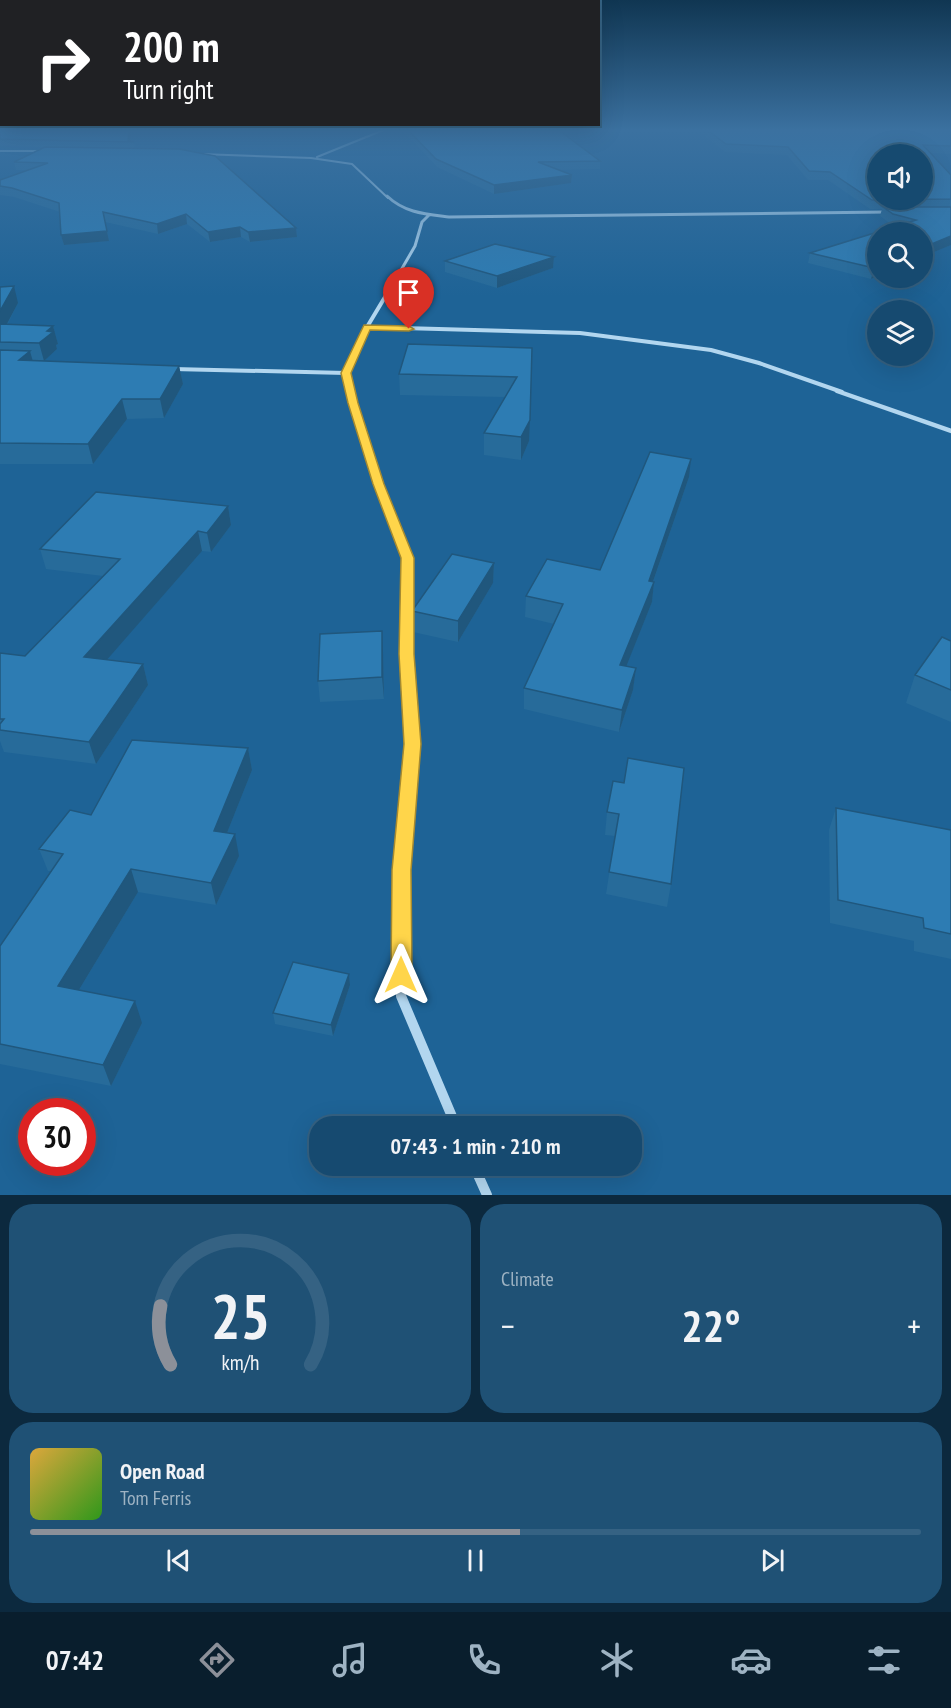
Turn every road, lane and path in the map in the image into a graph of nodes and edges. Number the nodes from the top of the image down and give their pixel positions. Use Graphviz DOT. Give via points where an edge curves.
graph roads {
  1 [pos="373,185"];
  2 [pos="888,212"];
  3 [pos="429,215"];
  4 [pos="367,327"];
  5 [pos="167,369"];
  6 [pos="346,373"];
  7 [pos="951,431"];
  8 [pos="452,1116"];
  9 [pos="478,1176"];
  10 [pos="487,1195"];
  1 -- 3 [label="street" via="391,203"];
  2 -- 3 [label="street" via="482,218"];
  3 -- 4 [label="street"];
  4 -- 6 [label="street"];
  4 -- 7 [label="street" via="580,333 711,350 778,369"];
  5 -- 6 [label="street"];
  6 -- 8 [label="street" via="379,484 408,558 407,654 412,744 401,870 401,996"];
  9 -- 10 [label="street"];
}
